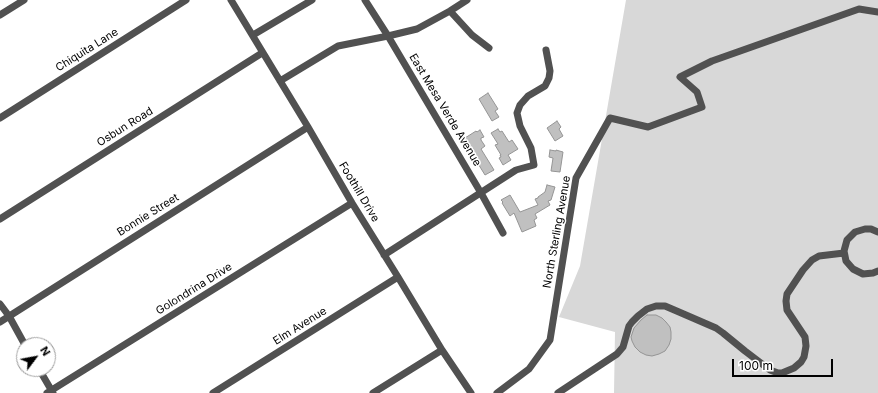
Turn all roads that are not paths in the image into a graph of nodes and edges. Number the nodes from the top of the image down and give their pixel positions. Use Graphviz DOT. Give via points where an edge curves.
graph roads {
  1 [pos="24,0"];
  2 [pos="186,0"];
  3 [pos="231,0"];
  4 [pos="312,0"];
  5 [pos="365,0"];
  6 [pos="467,0"];
  7 [pos="450,11"];
  8 [pos="878,12"];
  9 [pos="0,15"];
  10 [pos="253,35"];
  11 [pos="388,36"];
  12 [pos="489,48"];
  13 [pos="546,50"];
  14 [pos="262,53"];
  15 [pos="280,80"];
  16 [pos="0,118"];
  17 [pos="308,127"];
  18 [pos="481,193"];
  19 [pos="352,203"];
  20 [pos="0,219"];
  21 [pos="878,232"];
  22 [pos="503,233"];
  23 [pos="844,253"];
  24 [pos="384,255"];
  25 [pos="878,271"];
  26 [pos="398,277"];
  27 [pos="0,304"];
  28 [pos="9,316"];
  29 [pos="0,322"];
  30 [pos="21,337"];
  31 [pos="442,350"];
  32 [pos="43,377"];
  33 [pos="51,392"];
  34 [pos="213,393"];
  35 [pos="373,393"];
  36 [pos="471,393"];
  37 [pos="498,393"];
  38 [pos="558,393"];
  1 -- 9 [label="street"];
  2 -- 16 [label="street, Chiquita Lane"];
  3 -- 10 [label="street, Foothill Drive"];
  4 -- 10 [label="street"];
  5 -- 11 [label="street, East Mesa Verde Avenue"];
  6 -- 7 [label="street"];
  7 -- 11 [label="street" via="417,29"];
  7 -- 12 [label="street" via="472,35"];
  8 -- 37 [label="street, North Sterling Avenue" via="859,9 712,61 680,77 697,92 702,107 648,127 610,118 576,178 550,340 529,369"];
  10 -- 14 [label="street, Foothill Drive"];
  11 -- 15 [label="street" via="338,46"];
  11 -- 18 [label="street, East Mesa Verde Avenue"];
  13 -- 18 [label="street" via="550,78 545,86 528,96 517,113 520,126 531,148 534,165 516,170"];
  14 -- 15 [label="street, Foothill Drive"];
  14 -- 20 [label="street, Osbun Road"];
  15 -- 17 [label="street, Foothill Drive"];
  17 -- 19 [label="street, Foothill Drive"];
  17 -- 28 [label="street, Bonnie Street"];
  18 -- 22 [label="street, East Mesa Verde Avenue"];
  18 -- 24 [label="street"];
  19 -- 24 [label="street, Foothill Drive"];
  19 -- 33 [label="street, Golondrina Drive"];
  21 -- 23 [label="street" via="865,229 855,232 847,240"];
  23 -- 25 [label="street" via="849,266 858,272 868,274"];
  23 -- 38 [label="street" via="820,256 812,260 787,294 787,310 805,337 806,346 801,362 788,371 778,373 770,370 716,328 665,306 656,306 647,309 632,322 623,347 617,354"];
  24 -- 26 [label="street, Foothill Drive"];
  26 -- 31 [label="street, Foothill Drive"];
  26 -- 34 [label="street, Elm Avenue"];
  27 -- 28 [label="street"];
  28 -- 29 [label="street, Bonnie Street"];
  28 -- 30 [label="street"];
  31 -- 35 [label="street"];
  31 -- 36 [label="street, Foothill Drive"];
  32 -- 33 [label="street"];
}
